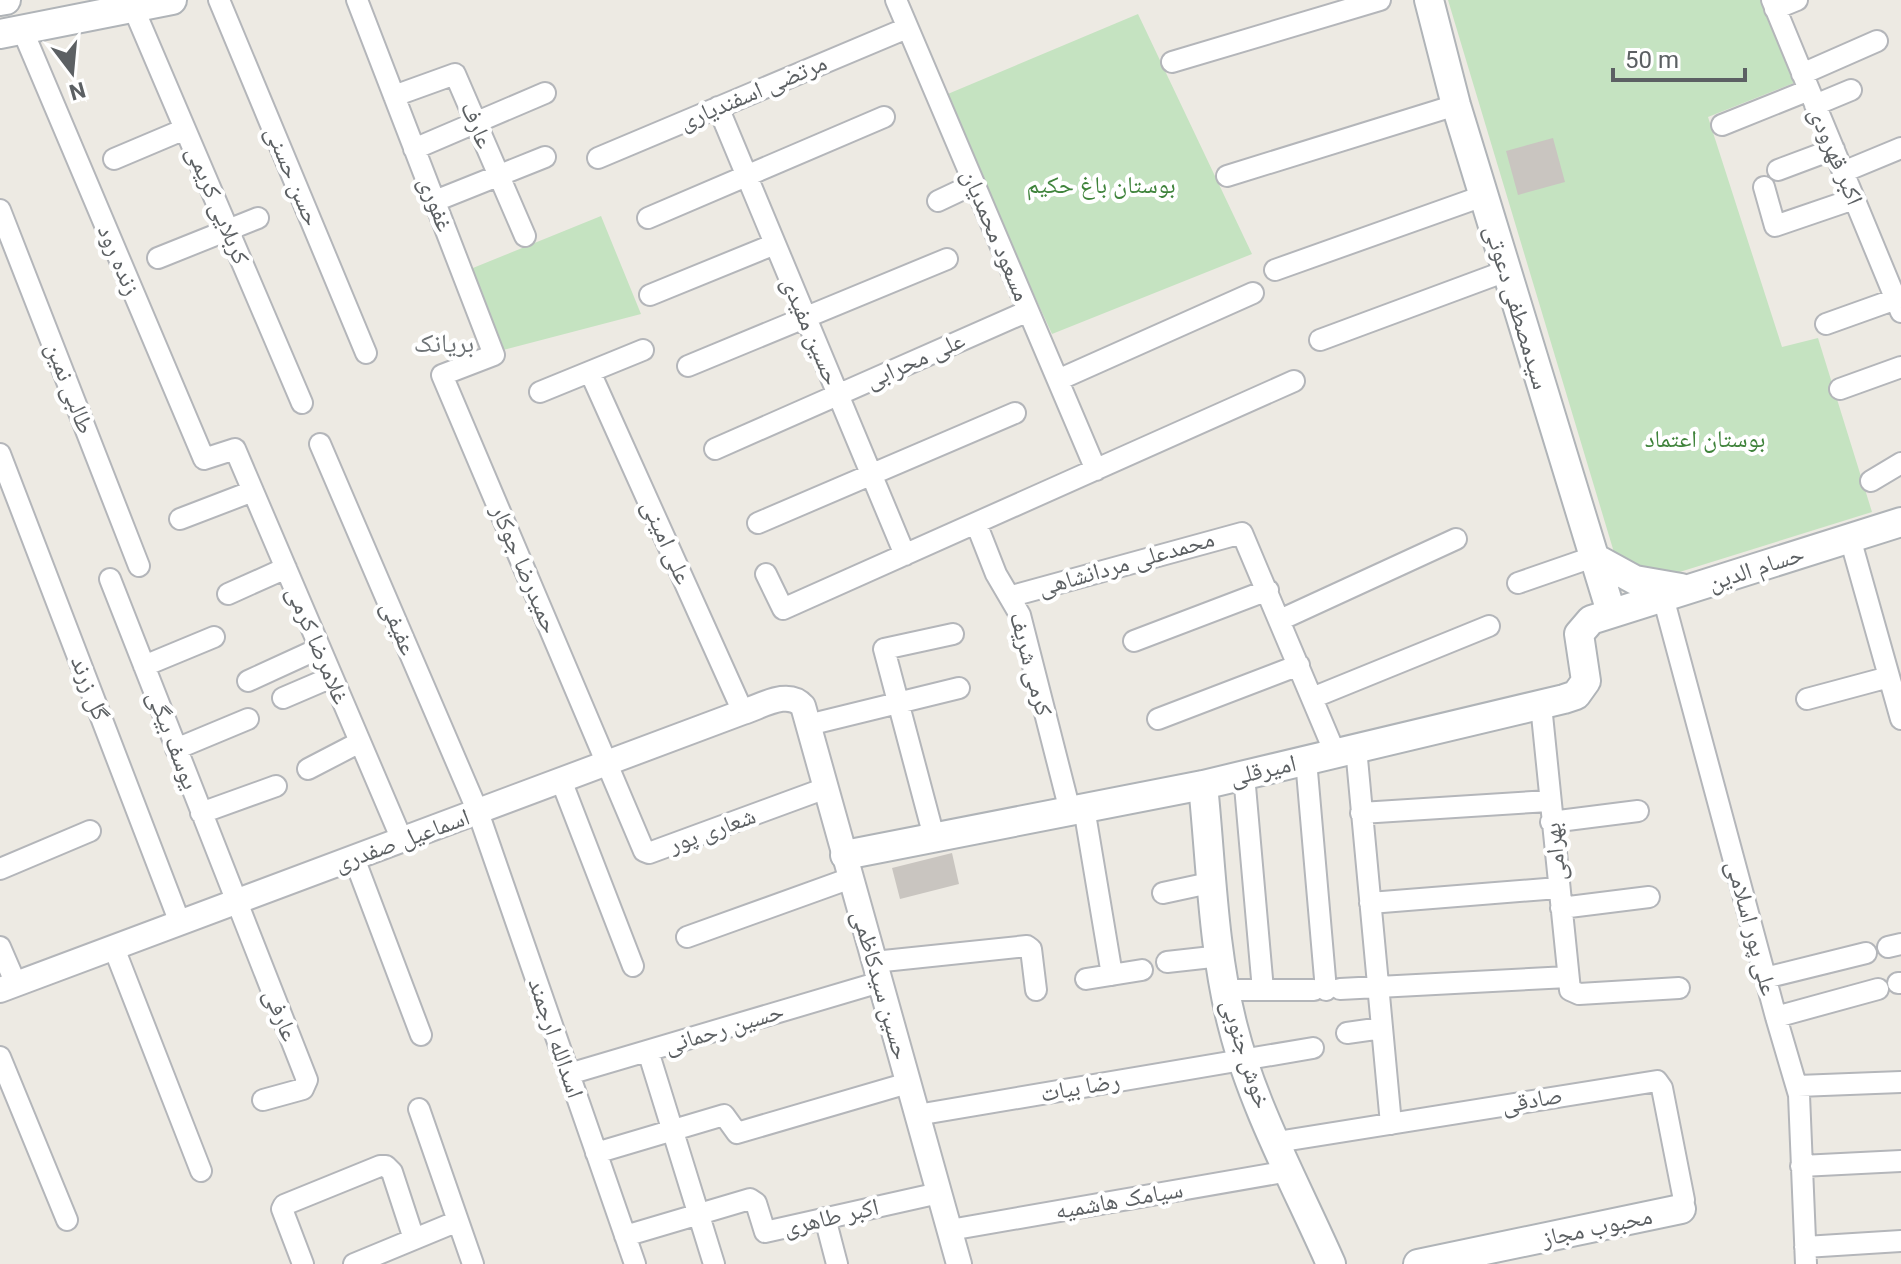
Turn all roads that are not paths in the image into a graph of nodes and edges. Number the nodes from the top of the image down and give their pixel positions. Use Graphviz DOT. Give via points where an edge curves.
graph roads {
  1 [pos="6,0"];
  2 [pos="172,0"];
  3 [pos="219,0"];
  4 [pos="357,0"];
  5 [pos="896,0"];
  6 [pos="1380,0"];
  7 [pos="1429,0"];
  8 [pos="1797,0"];
  9 [pos="0,1"];
  10 [pos="1774,5"];
  11 [pos="133,7"];
  12 [pos="907,28"];
  13 [pos="11,32"];
  14 [pos="1877,41"];
  15 [pos="1172,62"];
  16 [pos="1809,89"];
  17 [pos="1851,90"];
  18 [pos="545,93"];
  19 [pos="394,96"];
  20 [pos="1456,105"];
  21 [pos="718,107"];
  22 [pos="884,117"];
  23 [pos="477,124"];
  24 [pos="1722,125"];
  25 [pos="185,129"];
  26 [pos="1901,148"];
  27 [pos="414,149"];
  28 [pos="1834,149"];
  29 [pos="545,157"];
  30 [pos="598,158"];
  31 [pos="114,159"];
  32 [pos="1778,170"];
  33 [pos="1843,172"];
  34 [pos="499,175"];
  35 [pos="1227,176"];
  36 [pos="747,177"];
  37 [pos="974,184"];
  38 [pos="1764,187"];
  39 [pos="1483,196"];
  40 [pos="1854,199"];
  41 [pos="435,201"];
  42 [pos="938,201"];
  43 [pos="0,210"];
  44 [pos="258,218"];
  45 [pos="648,218"];
  46 [pos="228,230"];
  47 [pos="525,236"];
  48 [pos="775,244"];
  49 [pos="158,258"];
  50 [pos="947,259"];
  51 [pos="1893,268"];
  52 [pos="1275,270"];
  53 [pos="1506,271"];
  54 [pos="1253,293"];
  55 [pos="650,295"];
  56 [pos="1898,305"];
  57 [pos="1028,311"];
  58 [pos="806,318"];
  59 [pos="1826,324"];
  60 [pos="1320,340"];
  61 [pos="643,350"];
  62 [pos="366,353"];
  63 [pos="688,366"];
  64 [pos="1901,367"];
  65 [pos="590,372"];
  66 [pos="442,375"];
  67 [pos="1058,380"];
  68 [pos="1294,381"];
  69 [pos="1840,389"];
  70 [pos="540,392"];
  71 [pos="838,394"];
  72 [pos="302,403"];
  73 [pos="1015,413"];
  74 [pos="320,444"];
  75 [pos="235,449"];
  76 [pos="715,449"];
  77 [pos="0,454"];
  78 [pos="1901,463"];
  79 [pos="1096,470"];
  80 [pos="871,474"];
  81 [pos="1871,481"];
  82 [pos="253,491"];
  83 [pos="180,519"];
  84 [pos="1901,522"];
  85 [pos="758,523"];
  86 [pos="976,523"];
  87 [pos="1850,538"];
  88 [pos="1456,539"];
  89 [pos="905,555"];
  90 [pos="1593,557"];
  91 [pos="139,566"];
  92 [pos="286,568"];
  93 [pos="766,574"];
  94 [pos="110,579"];
  95 [pos="1518,583"];
  96 [pos="1692,589"];
  97 [pos="1268,590"];
  98 [pos="228,594"];
  99 [pos="1012,596"];
  100 [pos="1663,597"];
  101 [pos="1611,612"];
  102 [pos="1280,620"];
  103 [pos="1489,626"];
  104 [pos="953,634"];
  105 [pos="214,637"];
  106 [pos="1901,638"];
  107 [pos="1134,641"];
  108 [pos="1880,643"];
  109 [pos="320,648"];
  110 [pos="1299,665"];
  111 [pos="144,666"];
  112 [pos="332,677"];
  113 [pos="1889,677"];
  114 [pos="248,681"];
  115 [pos="959,688"];
  116 [pos="283,698"];
  117 [pos="1312,698"];
  118 [pos="1807,699"];
  119 [pos="899,703"];
  120 [pos="1541,705"];
  121 [pos="743,712"];
  122 [pos="805,716"];
  123 [pos="248,719"];
  124 [pos="1158,719"];
  125 [pos="1901,719"];
  126 [pos="360,742"];
  127 [pos="176,749"];
  128 [pos="1345,750"];
  129 [pos="1306,760"];
  130 [pos="608,763"];
  131 [pos="308,769"];
  132 [pos="1244,775"];
  133 [pos="561,780"];
  134 [pos="1203,785"];
  135 [pos="276,786"];
  136 [pos="826,788"];
  137 [pos="1077,809"];
  138 [pos="1550,811"];
  139 [pos="1638,811"];
  140 [pos="478,812"];
  141 [pos="201,813"];
  142 [pos="1361,813"];
  143 [pos="90,831"];
  144 [pos="934,837"];
  145 [pos="402,840"];
  146 [pos="354,858"];
  147 [pos="848,866"];
  148 [pos="0,869"];
  149 [pos="1214,882"];
  150 [pos="1163,893"];
  151 [pos="1649,897"];
  152 [pos="1559,898"];
  153 [pos="236,902"];
  154 [pos="1370,903"];
  155 [pos="180,923"];
  156 [pos="687,937"];
  157 [pos="0,947"];
  158 [pos="114,948"];
  159 [pos="1866,953"];
  160 [pos="1221,956"];
  161 [pos="1167,962"];
  162 [pos="633,966"];
  163 [pos="1142,970"];
  164 [pos="877,972"];
  165 [pos="1112,975"];
  166 [pos="1765,978"];
  167 [pos="1086,979"];
  168 [pos="1573,986"];
  169 [pos="8,987"];
  170 [pos="1679,988"];
  171 [pos="1378,989"];
  172 [pos="1878,989"];
  173 [pos="1036,990"];
  174 [pos="1225,990"];
  175 [pos="1263,990"];
  176 [pos="1327,990"];
  177 [pos="1776,1017"];
  178 [pos="1382,1028"];
  179 [pos="1347,1033"];
  180 [pos="421,1035"];
  181 [pos="1313,1048"];
  182 [pos="648,1051"];
  183 [pos="0,1057"];
  184 [pos="1243,1059"];
  185 [pos="569,1074"];
  186 [pos="1901,1082"];
  187 [pos="908,1083"];
  188 [pos="1798,1086"];
  189 [pos="263,1100"];
  190 [pos="419,1109"];
  191 [pos="917,1115"];
  192 [pos="1391,1124"];
  193 [pos="673,1131"];
  194 [pos="1277,1142"];
  195 [pos="596,1153"];
  196 [pos="1901,1161"];
  197 [pos="1801,1166"];
  198 [pos="201,1171"];
  199 [pos="1289,1171"];
  200 [pos="939,1193"];
  201 [pos="1681,1209"];
  202 [pos="699,1215"];
  203 [pos="825,1218"];
  204 [pos="67,1220"];
  205 [pos="458,1221"];
  206 [pos="950,1230"];
  207 [pos="625,1236"];
  208 [pos="414,1239"];
  209 [pos="1901,1241"];
  210 [pos="1806,1256"];
  211 [pos="303,1264"];
  212 [pos="354,1264"];
  213 [pos="473,1264"];
  214 [pos="635,1264"];
  215 [pos="714,1264"];
  216 [pos="837,1264"];
  217 [pos="959,1264"];
  218 [pos="1331,1264"];
  219 [pos="1418,1264"];
  1 -- 9 [label="main road"];
  2 -- 11 [label="main road"];
  3 -- 62 [label="street, حسن حسنی"];
  4 -- 19 [label="street, غفوری"];
  5 -- 12 [label="street, مسعود محمدیان"];
  6 -- 15 [label="street"];
  7 -- 20 [label="main road, سیدمصطفی دعوتی"];
  8 -- 10 [label="street"];
  10 -- 16 [label="street, اکبر قهرودی"];
  11 -- 13 [label="main road"];
  11 -- 25 [label="street, کربلایی کریمی"];
  12 -- 21 [label="street, مرتضی اسفندیاری"];
  12 -- 37 [label="street, مسعود محمدیان"];
  13 -- 75 [label="street, زنده رود" via="204,459"];
  14 -- 16 [label="street"];
  16 -- 17 [label="street"];
  16 -- 24 [label="street"];
  16 -- 28 [label="street, اکبر قهرودی"];
  18 -- 23 [label="street"];
  19 -- 23 [label="street, عارف" via="455,74"];
  19 -- 27 [label="street, غفوری"];
  20 -- 35 [label="street"];
  20 -- 39 [label="main road, سیدمصطفی دعوتی"];
  21 -- 30 [label="street, مرتضی اسفندیاری"];
  21 -- 36 [label="street, حسین مفیدی"];
  22 -- 36 [label="street"];
  23 -- 27 [label="street"];
  23 -- 34 [label="street, عارف"];
  25 -- 31 [label="street"];
  25 -- 46 [label="street, کربلایی کریمی"];
  26 -- 33 [label="street"];
  27 -- 41 [label="street, غفوری"];
  28 -- 32 [label="street"];
  28 -- 33 [label="street, اکبر قهرودی"];
  29 -- 34 [label="street"];
  33 -- 40 [label="street, اکبر قهرودی"];
  34 -- 41 [label="street"];
  34 -- 47 [label="street, عارف"];
  36 -- 45 [label="street"];
  36 -- 48 [label="street, حسین مفیدی"];
  37 -- 42 [label="street"];
  37 -- 57 [label="street, مسعود محمدیان"];
  38 -- 40 [label="street" via="1775,226"];
  39 -- 52 [label="street"];
  39 -- 53 [label="main road, سیدمصطفی دعوتی"];
  40 -- 51 [label="street, اکبر قهرودی"];
  41 -- 66 [label="street, غفوری" via="494,355"];
  43 -- 91 [label="street, طالبی نمین"];
  44 -- 46 [label="street"];
  46 -- 49 [label="street"];
  46 -- 72 [label="street, کربلایی کریمی"];
  48 -- 55 [label="street"];
  48 -- 58 [label="street, حسین مفیدی"];
  50 -- 58 [label="street"];
  51 -- 56 [label="street, اکبر قهرودی"];
  53 -- 60 [label="street"];
  53 -- 90 [label="main road, سیدمصطفی دعوتی"];
  54 -- 67 [label="street"];
  56 -- 59 [label="street"];
  57 -- 67 [label="street, مسعود محمدیان"];
  57 -- 71 [label="street, علی محرابی"];
  58 -- 63 [label="street"];
  58 -- 71 [label="street, حسین مفیدی"];
  61 -- 65 [label="street"];
  64 -- 69 [label="street"];
  65 -- 70 [label="street"];
  65 -- 121 [label="street, علی امینی"];
  66 -- 130 [label="street, حمیدرضا جوکار"];
  67 -- 79 [label="street, مسعود محمدیان"];
  68 -- 79 [label="street"];
  71 -- 76 [label="street, علی محرابی"];
  71 -- 80 [label="street, حسین مفیدی"];
  73 -- 80 [label="street"];
  74 -- 140 [label="street, عفیفی"];
  75 -- 82 [label="street, غلامرضا کرمی"];
  77 -- 155 [label="street, گل زرند"];
  78 -- 81 [label="street"];
  79 -- 86 [label="street"];
  80 -- 85 [label="street"];
  80 -- 89 [label="street, حسین مفیدی"];
  82 -- 83 [label="street"];
  82 -- 92 [label="street, غلامرضا کرمی"];
  84 -- 87 [label="main road, حسام الدین"];
  86 -- 89 [label="street"];
  86 -- 99 [label="street, کرمی شریف" via="996,574"];
  87 -- 96 [label="main road, حسام الدین"];
  87 -- 108 [label="street"];
  88 -- 102 [label="street"];
  89 -- 93 [label="street" via="783,609"];
  90 -- 95 [label="street"];
  90 -- 96 [label="main road" via="1635,580"];
  90 -- 101 [label="main road, سیدمصطفی دعوتی"];
  92 -- 98 [label="street"];
  92 -- 109 [label="street, غلامرضا کرمی"];
  94 -- 111 [label="street, یوسف بیگی"];
  96 -- 100 [label="main road, حسام الدین"];
  97 -- 99 [label="street, محمدعلی مردانشاهی" via="1246,537 1236,532"];
  97 -- 102 [label="street, محمدعلی مردانشاهی"];
  97 -- 107 [label="street"];
  99 -- 137 [label="street, کرمی شریف"];
  100 -- 101 [label="main road, حسام الدین"];
  100 -- 166 [label="street, علی پور اسلامی"];
  101 -- 120 [label="main road, امیرقلی" via="1591,620 1579,634 1587,672 1582,689"];
  102 -- 110 [label="street, محمدعلی مردانشاهی"];
  103 -- 117 [label="street"];
  104 -- 119 [label="street" via="884,649"];
  105 -- 111 [label="street"];
  106 -- 108 [label="street"];
  108 -- 113 [label="street"];
  109 -- 112 [label="street, غلامرضا کرمی"];
  109 -- 114 [label="street"];
  110 -- 117 [label="street, محمدعلی مردانشاهی"];
  110 -- 124 [label="street"];
  111 -- 127 [label="street, یوسف بیگی"];
  112 -- 116 [label="street"];
  112 -- 126 [label="street, غلامرضا کرمی"];
  113 -- 118 [label="street"];
  113 -- 125 [label="street"];
  115 -- 119 [label="street"];
  117 -- 128 [label="street, محمدعلی مردانشاهی"];
  119 -- 122 [label="street"];
  119 -- 144 [label="street"];
  120 -- 128 [label="main road, امیرقلی"];
  120 -- 138 [label="street, بهرامی"];
  121 -- 122 [label="street, اسماعیل صفدری" via="786,697 794,698"];
  121 -- 130 [label="street, اسماعیل صفدری"];
  122 -- 136 [label="street, حسین سیدکاظمی"];
  123 -- 127 [label="street"];
  126 -- 131 [label="street"];
  126 -- 145 [label="street, غلامرضا کرمی"];
  127 -- 141 [label="street, یوسف بیگی"];
  128 -- 129 [label="main road, امیرقلی"];
  128 -- 142 [label="street"];
  129 -- 132 [label="main road, امیرقلی"];
  129 -- 176 [label="street"];
  130 -- 133 [label="street, اسماعیل صفدری"];
  130 -- 136 [label="street, شعاری پور" via="646,854"];
  132 -- 134 [label="main road, امیرقلی"];
  132 -- 175 [label="street"];
  133 -- 140 [label="street, اسماعیل صفدری"];
  133 -- 162 [label="street"];
  134 -- 137 [label="main road, امیرقلی"];
  134 -- 149 [label="main road, خوش جنوبی"];
  135 -- 141 [label="street"];
  136 -- 147 [label="street, حسین سیدکاظمی"];
  137 -- 144 [label="main road, امیرقلی"];
  137 -- 165 [label="street, کرمی شریف"];
  138 -- 139 [label="street"];
  138 -- 142 [label="street"];
  138 -- 152 [label="street, بهرامی"];
  140 -- 145 [label="street, اسماعیل صفدری"];
  140 -- 185 [label="street, اسدالله ارجمند"];
  141 -- 153 [label="street, یوسف بیگی"];
  142 -- 154 [label="street"];
  143 -- 148 [label="street"];
  144 -- 147 [label="main road, امیرقلی"];
  145 -- 146 [label="street, اسماعیل صفدری"];
  146 -- 153 [label="street, اسماعیل صفدری"];
  146 -- 180 [label="street"];
  147 -- 156 [label="street"];
  147 -- 164 [label="street, حسین سیدکاظمی"];
  149 -- 150 [label="street"];
  149 -- 160 [label="main road, خوش جنوبی"];
  151 -- 152 [label="street"];
  152 -- 154 [label="street"];
  152 -- 168 [label="street, بهرامی"];
  153 -- 155 [label="street, اسماعیل صفدری"];
  153 -- 189 [label="street, عارفی" via="307,1080 303,1089"];
  154 -- 171 [label="street"];
  155 -- 158 [label="street, اسماعیل صفدری"];
  157 -- 169 [label="street"];
  158 -- 169 [label="street, اسماعیل صفدری"];
  158 -- 198 [label="street"];
  159 -- 166 [label="street"];
  160 -- 161 [label="street"];
  160 -- 174 [label="main road, خوش جنوبی"];
  163 -- 165 [label="street"];
  164 -- 173 [label="street, حسین رحمانی" via="1027,946"];
  164 -- 182 [label="street, حسین رحمانی"];
  164 -- 187 [label="street, حسین سیدکاظمی"];
  165 -- 167 [label="street"];
  166 -- 177 [label="street, علی پور اسلامی"];
  168 -- 170 [label="street"];
  168 -- 171 [label="street"];
  171 -- 176 [label="street"];
  171 -- 178 [label="street"];
  172 -- 177 [label="street"];
  174 -- 175 [label="street"];
  174 -- 184 [label="main road, خوش جنوبی"];
  175 -- 176 [label="street"];
  177 -- 188 [label="street, علی پور اسلامی"];
  178 -- 179 [label="street"];
  178 -- 192 [label="street"];
  181 -- 184 [label="street, رضا بیات"];
  182 -- 185 [label="street, حسین رحمانی"];
  182 -- 193 [label="street"];
  183 -- 204 [label="street"];
  184 -- 191 [label="street, رضا بیات"];
  184 -- 194 [label="main road, خوش جنوبی"];
  185 -- 195 [label="street, اسدالله ارجمند"];
  186 -- 188 [label="street"];
  187 -- 191 [label="street, حسین سیدکاظمی"];
  187 -- 193 [label="street" via="737,1133 724,1115"];
  188 -- 197 [label="street, علی پور اسلامی"];
  190 -- 205 [label="street"];
  191 -- 200 [label="street, حسین سیدکاظمی"];
  192 -- 194 [label="street, صادقی"];
  192 -- 201 [label="street, صادقی" via="1657,1081 1684,1200"];
  193 -- 195 [label="street"];
  193 -- 202 [label="street"];
  194 -- 199 [label="main road, خوش جنوبی"];
  195 -- 207 [label="street, اسدالله ارجمند"];
  196 -- 197 [label="street"];
  197 -- 210 [label="street, علی پور اسلامی"];
  199 -- 206 [label="street, سیامک هاشمیه"];
  199 -- 218 [label="main road, خوش جنوبی"];
  200 -- 203 [label="street, اکبر طاهری"];
  200 -- 206 [label="street, حسین سیدکاظمی"];
  201 -- 219 [label="main road, محبوب مجاز"];
  202 -- 203 [label="street, اکبر طاهری" via="750,1199 765,1232"];
  202 -- 207 [label="street"];
  202 -- 215 [label="street"];
  203 -- 216 [label="street"];
  205 -- 208 [label="street"];
  205 -- 213 [label="street"];
  206 -- 217 [label="street, حسین سیدکاظمی"];
  207 -- 214 [label="street, اسدالله ارجمند"];
  208 -- 211 [label="street" via="386,1166 284,1205"];
  208 -- 212 [label="street"];
  209 -- 210 [label="street"];
}
